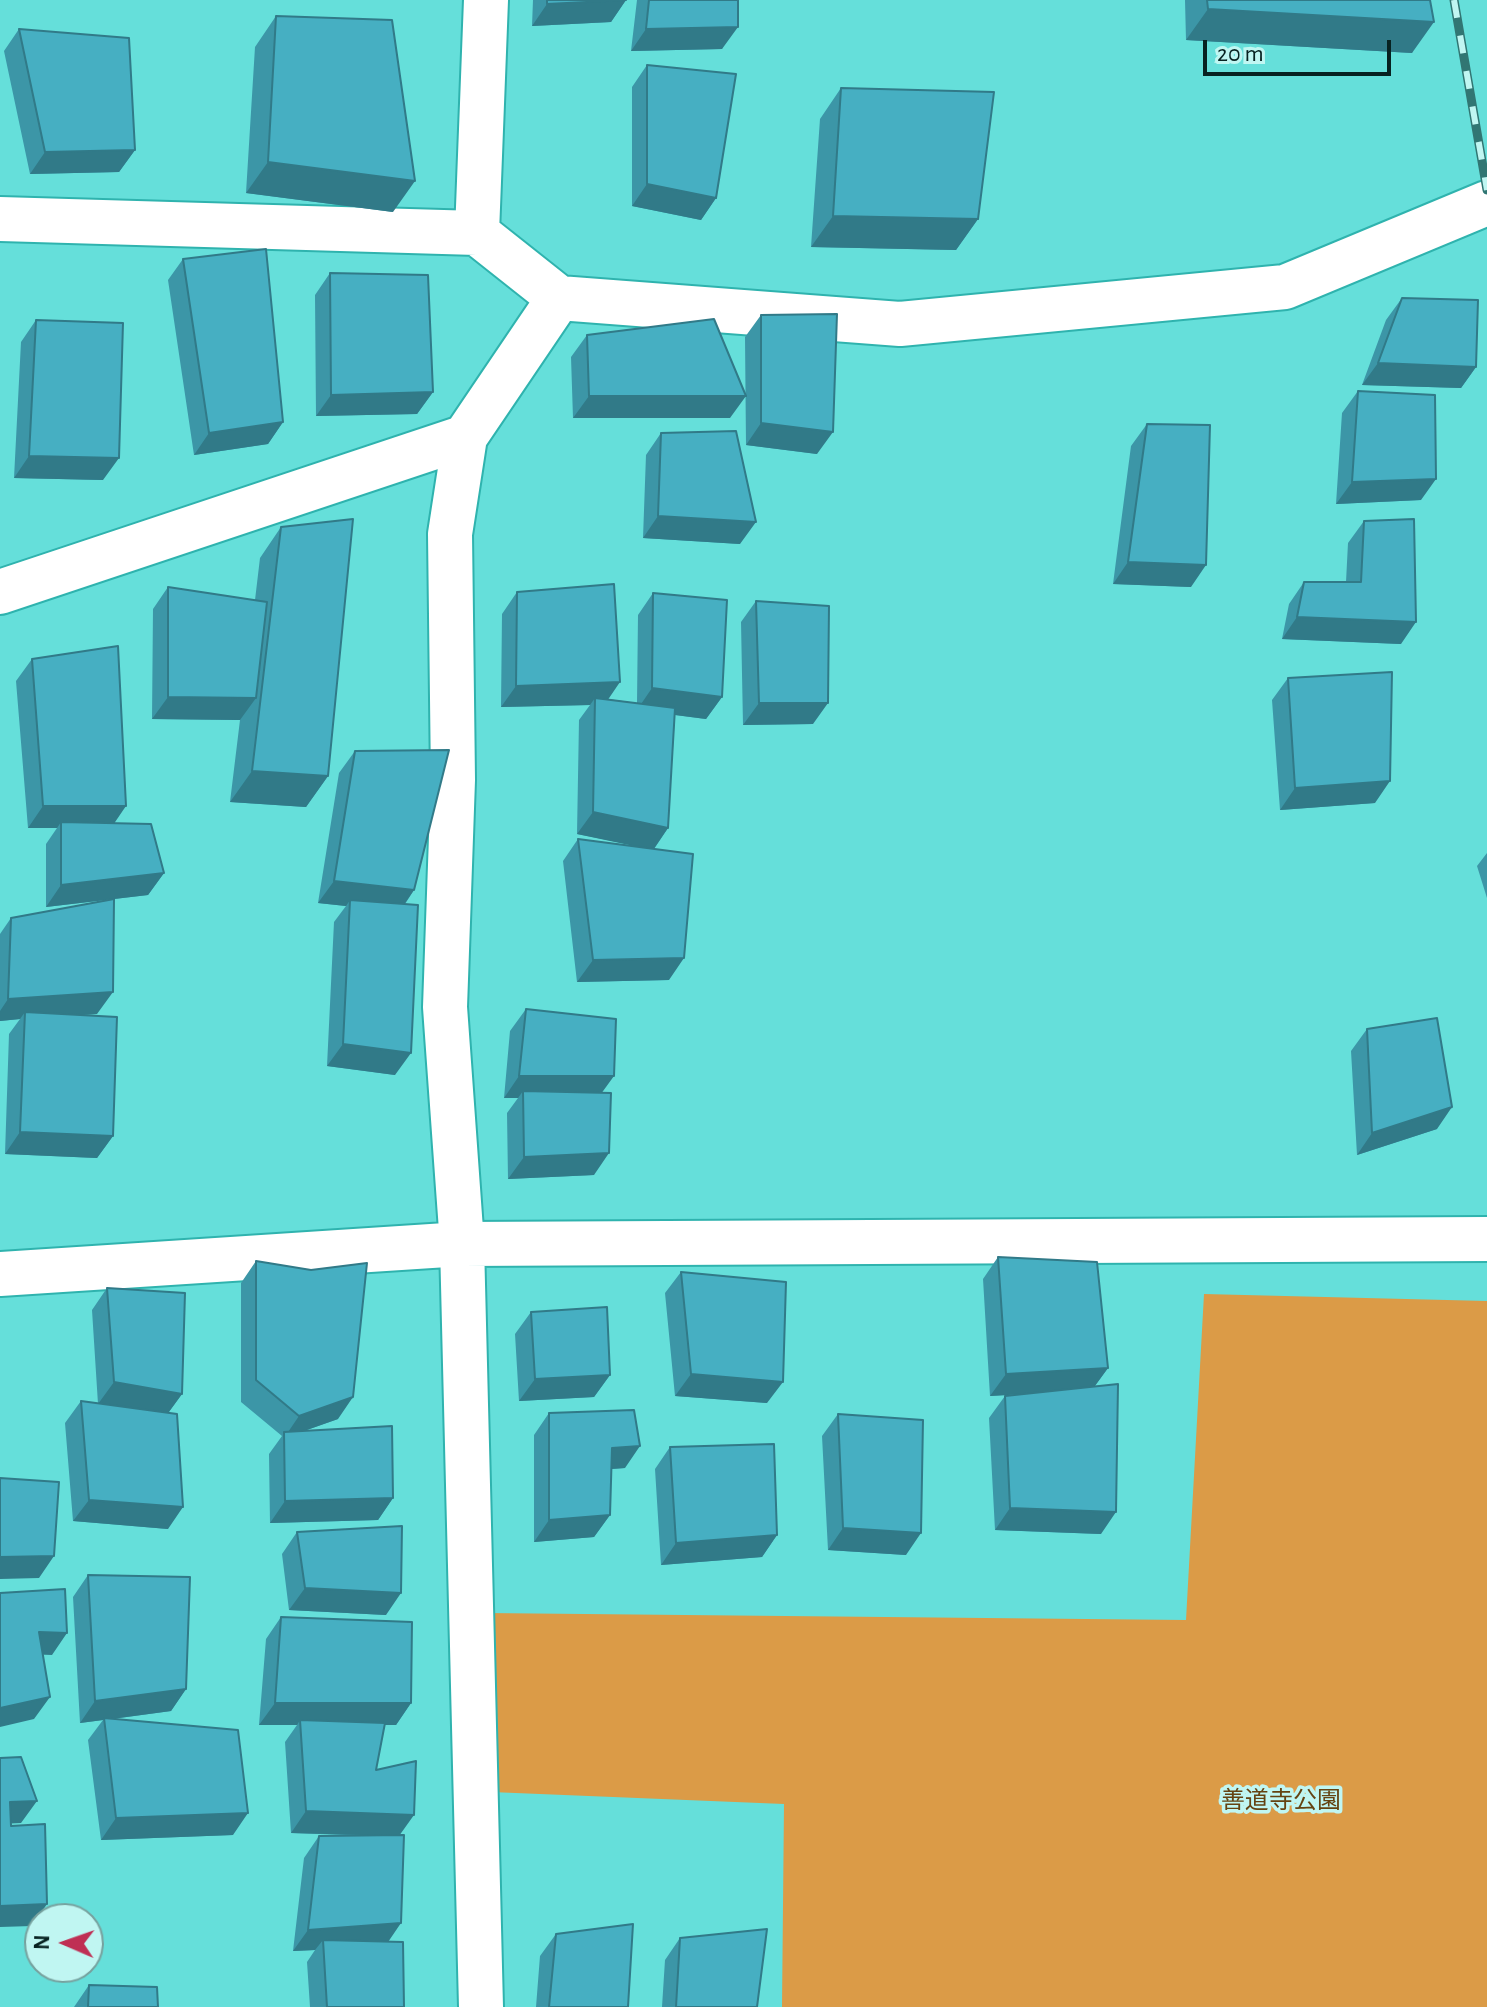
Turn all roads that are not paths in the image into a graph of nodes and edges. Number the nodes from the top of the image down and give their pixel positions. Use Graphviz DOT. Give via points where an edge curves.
graph roads {
  1 [pos="486,0"];
  2 [pos="1487,203"];
  3 [pos="0,219"];
  4 [pos="477,233"];
  5 [pos="559,298"];
  6 [pos="465,437"];
  7 [pos="0,592"];
  8 [pos="1487,1239"];
  9 [pos="462,1244"];
  10 [pos="0,1274"];
  11 [pos="481,2007"];
  1 -- 4 [label="street"];
  2 -- 5 [label="street" via="1285,287 900,324"];
  3 -- 4 [label="street"];
  4 -- 5 [label="street"];
  5 -- 6 [label="street"];
  6 -- 7 [label="street"];
  6 -- 9 [label="street" via="450,534 453,780 445,1007"];
  8 -- 9 [label="street"];
  9 -- 10 [label="street"];
  9 -- 11 [label="street"];
}
